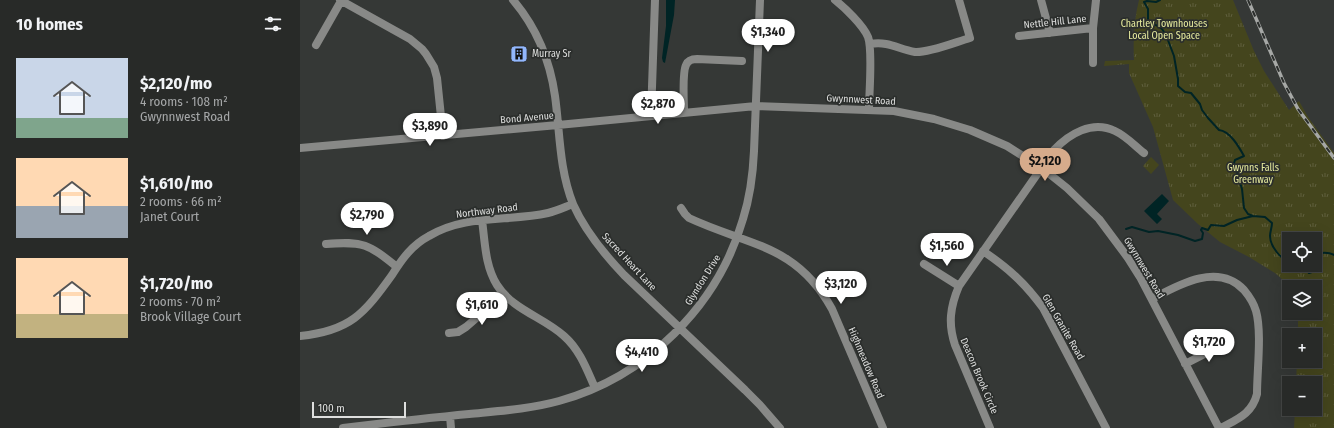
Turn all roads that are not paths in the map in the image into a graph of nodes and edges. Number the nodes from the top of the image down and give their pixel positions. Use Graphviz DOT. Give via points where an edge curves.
graph roads {
  1 [pos="340,0"];
  2 [pos="513,0"];
  3 [pos="655,0"];
  4 [pos="760,0"];
  5 [pos="835,0"];
  6 [pos="959,0"];
  7 [pos="1041,0"];
  8 [pos="1096,0"];
  9 [pos="1093,28"];
  10 [pos="1050,33"];
  11 [pos="1019,36"];
  12 [pos="870,44"];
  13 [pos="316,45"];
  14 [pos="742,61"];
  15 [pos="1093,63"];
  16 [pos="756,106"];
  17 [pos="869,109"];
  18 [pos="684,112"];
  19 [pos="651,116"];
  20 [pos="558,125"];
  21 [pos="443,136"];
  22 [pos="300,148"];
  23 [pos="1144,154"];
  24 [pos="1042,168"];
  25 [pos="573,204"];
  26 [pos="682,208"];
  27 [pos="482,220"];
  28 [pos="738,237"];
  29 [pos="326,244"];
  30 [pos="983,251"];
  31 [pos="924,264"];
  32 [pos="397,267"];
  33 [pos="959,286"];
  34 [pos="504,294"];
  35 [pos="1152,299"];
  36 [pos="680,328"];
  37 [pos="449,333"];
  38 [pos="300,336"];
  39 [pos="1224,344"];
  40 [pos="1185,364"];
  41 [pos="595,388"];
  42 [pos="450,416"];
  43 [pos="343,428"];
  44 [pos="451,428"];
  45 [pos="780,428"];
  46 [pos="883,428"];
  47 [pos="990,428"];
  48 [pos="1106,428"];
  49 [pos="1220,428"];
  1 -- 13 [label="street"];
  1 -- 21 [label="street" via="422,48 434,67 437,78"];
  2 -- 20 [label="street, Sacred Heart Lane" via="533,29 545,57 552,82"];
  3 -- 19 [label="street"];
  4 -- 16 [label="street, Glyndon Drive"];
  5 -- 12 [label="street" via="865,32"];
  6 -- 12 [label="street" via="970,38 921,52 885,43"];
  7 -- 10 [label="street"];
  8 -- 9 [label="street"];
  9 -- 10 [label="street, Nettle Hill Lane"];
  9 -- 15 [label="street"];
  10 -- 11 [label="street, Nettle Hill Lane"];
  12 -- 17 [label="street"];
  14 -- 18 [label="street" via="697,59 688,62 685,70"];
  16 -- 17 [label="street, Gwynnwest Road"];
  16 -- 18 [label="street, Bond Avenue"];
  16 -- 28 [label="street, Glyndon Drive" via="753,174"];
  17 -- 24 [label="street, Gwynnwest Road" via="916,114 956,125 1007,146"];
  18 -- 19 [label="street, Bond Avenue"];
  19 -- 20 [label="street, Bond Avenue"];
  20 -- 21 [label="street, Bond Avenue"];
  20 -- 25 [label="street, Sacred Heart Lane" via="563,166"];
  21 -- 22 [label="street, Bond Avenue"];
  23 -- 24 [label="street, Deacon Brook Circle" via="1115,131 1094,127 1068,137 1054,150"];
  24 -- 30 [label="street, Deacon Brook Circle"];
  24 -- 35 [label="street, Gwynnwest Road" via="1072,192 1104,225 1128,258"];
  25 -- 27 [label="street, Northway Road" via="548,213"];
  25 -- 36 [label="street, Sacred Heart Lane" via="606,256"];
  26 -- 28 [label="street, Highmeadow Road" via="689,218"];
  27 -- 32 [label="street, Northway Road" via="450,226 430,235 413,247"];
  27 -- 34 [label="street" via="489,265 497,285"];
  28 -- 36 [label="street, Glyndon Drive" via="713,286 697,310"];
  28 -- 46 [label="street, Highmeadow Road" via="788,259 817,285 838,323"];
  29 -- 32 [label="street" via="361,244 377,251"];
  30 -- 33 [label="street, Deacon Brook Circle"];
  30 -- 48 [label="street, Glen Granite Road" via="1018,278 1043,308"];
  31 -- 33 [label="street"];
  32 -- 38 [label="street, Northway Road" via="375,299 357,317 336,329"];
  33 -- 47 [label="street, Deacon Brook Circle" via="951,310 952,334"];
  34 -- 37 [label="street" via="466,327 458,332"];
  34 -- 41 [label="street" via="524,311 564,336 580,354"];
  35 -- 40 [label="street, Gwynnwest Road"];
  35 -- 49 [label="street" via="1185,282 1204,277 1218,277 1240,286 1254,306 1258,337 1257,394 1253,407 1238,419"];
  36 -- 41 [label="street, Glyndon Drive" via="648,357"];
  36 -- 45 [label="street, Sacred Heart Lane" via="760,405"];
  39 -- 40 [label="street"];
  40 -- 49 [label="street, Gwynnwest Road"];
  41 -- 42 [label="street, Glyndon Drive" via="539,405"];
  42 -- 43 [label="street, Glyndon Drive"];
  42 -- 44 [label="street"];
}
